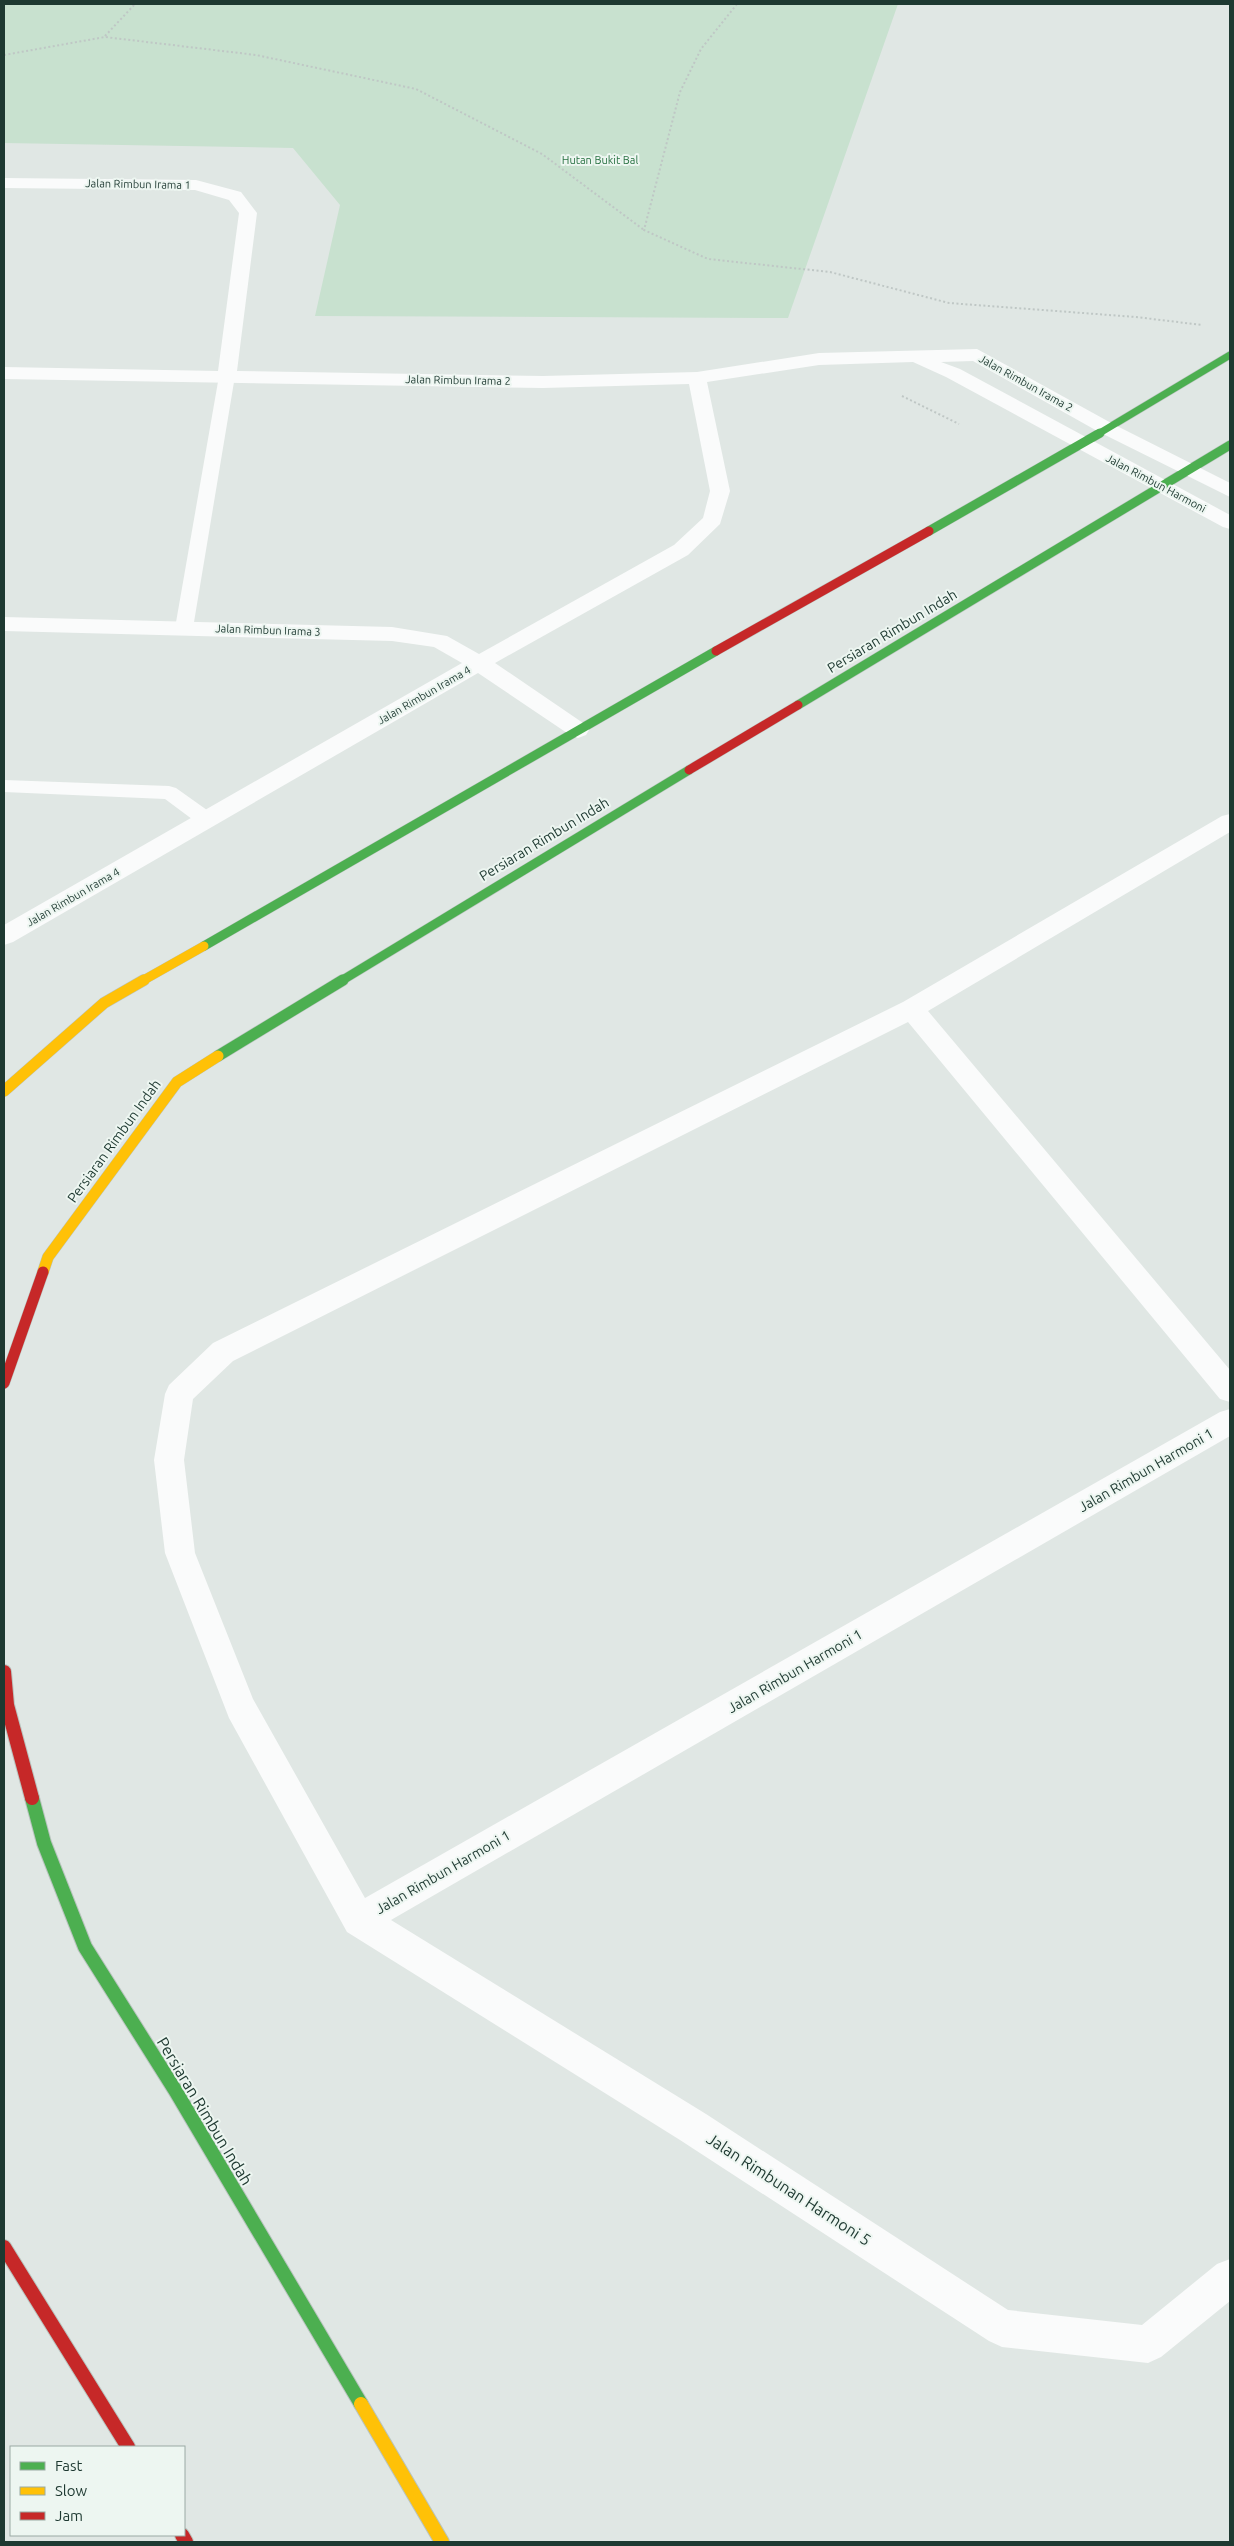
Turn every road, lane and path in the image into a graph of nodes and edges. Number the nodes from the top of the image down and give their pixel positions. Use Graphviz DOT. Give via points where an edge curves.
graph roads {
  1 [pos="135,4"];
  2 [pos="737,4"];
  3 [pos="105,36"];
  4 [pos="4,55"];
  5 [pos="4,183"];
  6 [pos="644,230"];
  7 [pos="1202,325"];
  8 [pos="1230,355"];
  9 [pos="912,357"];
  10 [pos="4,373"];
  11 [pos="227,376"];
  12 [pos="697,378"];
  13 [pos="1106,428"];
  14 [pos="1081,444"];
  15 [pos="1230,445"];
  16 [pos="1190,470"];
  17 [pos="1164,486"];
  18 [pos="1230,491"];
  19 [pos="1230,523"];
  20 [pos="4,624"];
  21 [pos="184,628"];
  22 [pos="478,663"];
  23 [pos="578,730"];
  24 [pos="4,786"];
  25 [pos="206,820"];
  26 [pos="1230,822"];
  27 [pos="4,936"];
  28 [pos="912,1009"];
  29 [pos="4,1091"];
  30 [pos="4,1383"];
  31 [pos="1230,1390"];
  32 [pos="1230,1421"];
  33 [pos="4,1672"];
  34 [pos="359,1920"];
  35 [pos="4,2247"];
  36 [pos="1230,2277"];
  37 [pos="127,2446"];
  38 [pos="442,2542"];
  1 -- 3 [label="path"];
  2 -- 6 [label="path" via="701,49 680,92"];
  3 -- 4 [label="path"];
  3 -- 6 [label="path" via="256,55 416,89 542,154"];
  5 -- 11 [label="street, Jalan Rimbun Irama 1" via="196,185 235,196 248,213"];
  6 -- 7 [label="path" via="708,259 830,272 949,303"];
  8 -- 13 [label="street"];
  9 -- 12 [label="street, Jalan Rimbun Irama 2" via="819,359"];
  9 -- 13 [label="street, Jalan Rimbun Irama 2" via="977,355"];
  9 -- 14 [label="street, Jalan Rimbun Irama 2" via="954,373"];
  10 -- 11 [label="street, Jalan Rimbun Irama 2"];
  11 -- 12 [label="street, Jalan Rimbun Irama 2" via="543,382"];
  11 -- 21 [label="lane"];
  12 -- 22 [label="street, Jalan Rimbun Irama 4" via="720,490 713,520 681,550"];
  13 -- 14 [label="street"];
  13 -- 16 [label="street, Jalan Rimbun Harmoni"];
  14 -- 17 [label="street, Jalan Rimbun Harmoni"];
  14 -- 23 [label="street"];
  15 -- 16 [label="street, Persiaran Rimbun Indah"];
  16 -- 17 [label="street, Persiaran Rimbun Indah"];
  16 -- 18 [label="street, Jalan Rimbun Harmoni"];
  17 -- 19 [label="street, Jalan Rimbun Harmoni"];
  17 -- 30 [label="street, Persiaran Rimbun Indah" via="385,952 176,1082 48,1257"];
  20 -- 21 [label="street, Jalan Rimbun Irama 3"];
  21 -- 22 [label="street, Jalan Rimbun Irama 3" via="392,634 439,641"];
  22 -- 23 [label="street, Jalan Rimbun Irama 3"];
  22 -- 25 [label="street, Jalan Rimbun Irama 4"];
  23 -- 29 [label="street" via="104,1003"];
  24 -- 25 [label="lane" via="169,793"];
  25 -- 27 [label="street, Jalan Rimbun Irama 4"];
  26 -- 28 [label="street"];
  28 -- 31 [label="street"];
  28 -- 34 [label="street" via="223,1352 179,1394 170,1460 180,1553 240,1707"];
  32 -- 34 [label="street, Jalan Rimbun Harmoni 1"];
  33 -- 38 [label="street, Persiaran Rimbun Indah" via="6,1705 44,1843 85,1947 175,2090"];
  34 -- 36 [label="street, Jalan Rimbunan Harmoni 5" via="693,2127 1002,2328 1148,2344"];
  35 -- 37 [label="street"];
}
